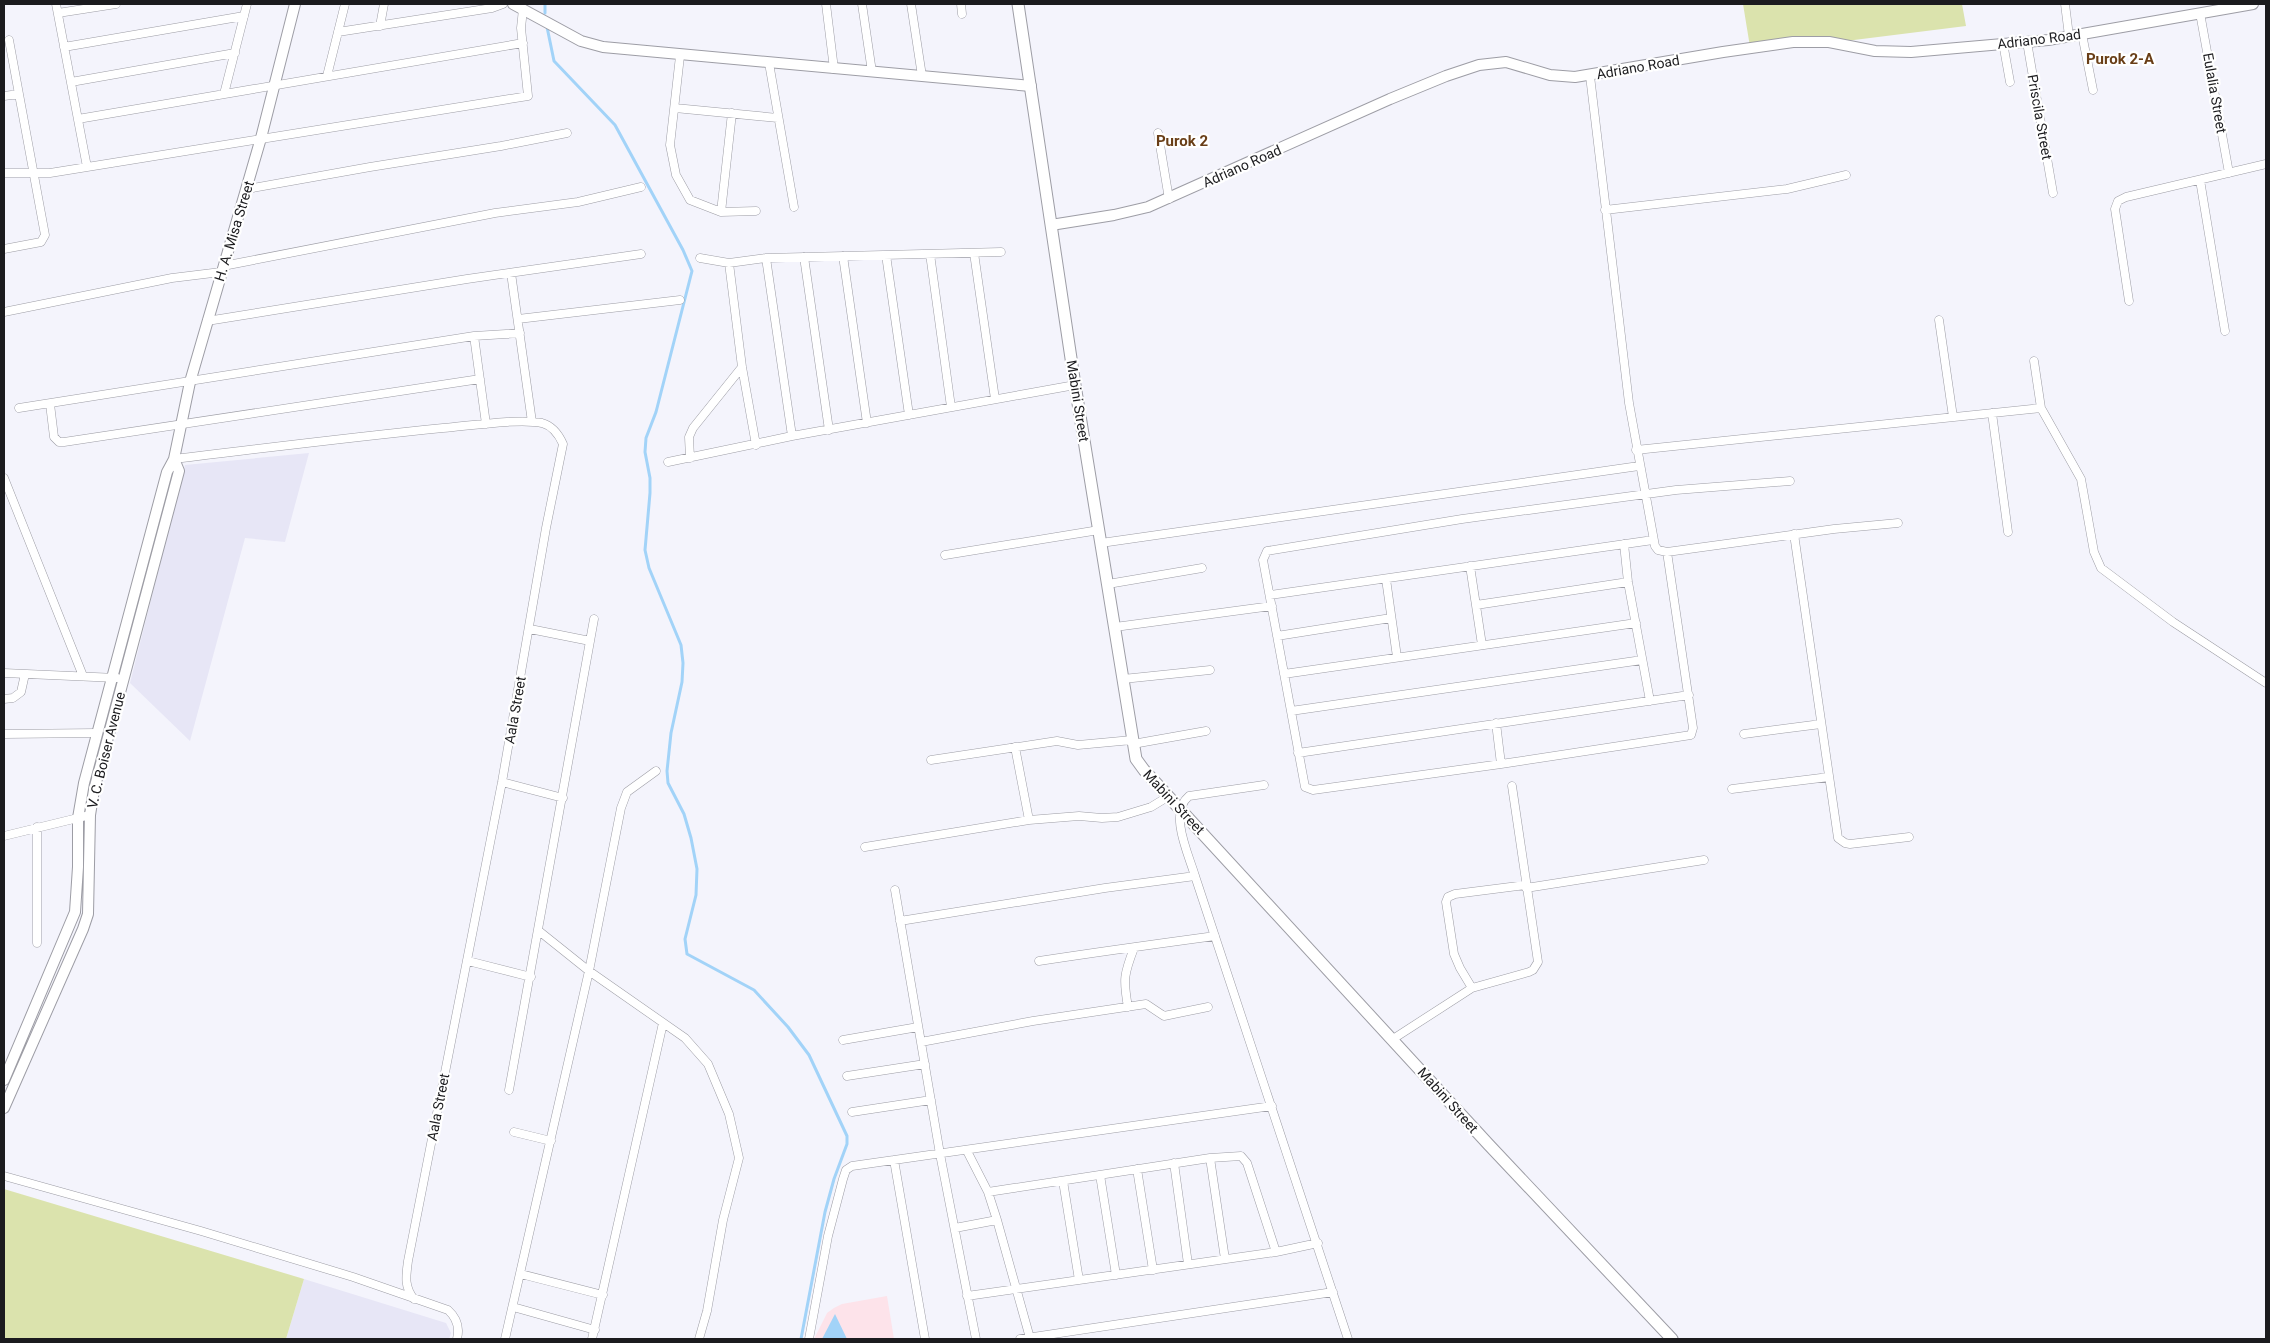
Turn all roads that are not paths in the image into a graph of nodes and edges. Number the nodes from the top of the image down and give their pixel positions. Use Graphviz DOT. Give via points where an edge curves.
graph roads {
  1 [pos="56,4"];
  2 [pos="116,4"];
  3 [pos="247,4"];
  4 [pos="295,4"];
  5 [pos="345,4"];
  6 [pos="384,4"];
  7 [pos="503,4"];
  8 [pos="826,4"];
  9 [pos="862,4"];
  10 [pos="911,4"];
  11 [pos="961,4"];
  12 [pos="1018,4"];
  13 [pos="2065,4"];
  14 [pos="2253,4"];
  15 [pos="518,6"];
  16 [pos="2222,6"];
  17 [pos="58,13"];
  18 [pos="2200,13"];
  19 [pos="962,14"];
  20 [pos="244,16"];
  21 [pos="380,26"];
  22 [pos="338,32"];
  23 [pos="2082,34"];
  24 [pos="2069,36"];
  25 [pos="10,40"];
  26 [pos="2027,42"];
  27 [pos="523,43"];
  28 [pos="2003,43"];
  29 [pos="64,46"];
  30 [pos="235,53"];
  31 [pos="680,56"];
  32 [pos="12,57"];
  33 [pos="4,58"];
  34 [pos="769,64"];
  35 [pos="834,69"];
  36 [pos="872,72"];
  37 [pos="327,76"];
  38 [pos="922,76"];
  39 [pos="1590,76"];
  40 [pos="71,82"];
  41 [pos="2010,82"];
  42 [pos="275,85"];
  43 [pos="1031,86"];
  44 [pos="2093,90"];
  45 [pos="19,94"];
  46 [pos="224,94"];
  47 [pos="4,96"];
  48 [pos="674,108"];
  49 [pos="732,113"];
  50 [pos="778,118"];
  51 [pos="78,120"];
  52 [pos="566,133"];
  53 [pos="1158,133"];
  54 [pos="261,138"];
  55 [pos="2266,164"];
  56 [pos="86,167"];
  57 [pos="4,173"];
  58 [pos="34,173"];
  59 [pos="2230,173"];
  60 [pos="1846,175"];
  61 [pos="2200,180"];
  62 [pos="641,187"];
  63 [pos="247,189"];
  64 [pos="2054,193"];
  65 [pos="1169,199"];
  66 [pos="794,207"];
  67 [pos="1605,210"];
  68 [pos="756,211"];
  69 [pos="721,212"];
  70 [pos="1051,225"];
  71 [pos="4,250"];
  72 [pos="1001,252"];
  73 [pos="974,253"];
  74 [pos="641,254"];
  75 [pos="930,254"];
  76 [pos="886,255"];
  77 [pos="843,256"];
  78 [pos="804,257"];
  79 [pos="700,258"];
  80 [pos="766,258"];
  81 [pos="729,263"];
  82 [pos="222,269"];
  83 [pos="511,273"];
  84 [pos="680,300"];
  85 [pos="2129,301"];
  86 [pos="4,312"];
  87 [pos="518,319"];
  88 [pos="1939,320"];
  89 [pos="207,321"];
  90 [pos="2225,331"];
  91 [pos="520,333"];
  92 [pos="474,336"];
  93 [pos="2034,362"];
  94 [pos="742,367"];
  95 [pos="480,379"];
  96 [pos="190,382"];
  97 [pos="1075,385"];
  98 [pos="995,399"];
  99 [pos="50,404"];
  100 [pos="951,407"];
  101 [pos="19,408"];
  102 [pos="2041,408"];
  103 [pos="1992,413"];
  104 [pos="909,415"];
  105 [pos="1953,417"];
  106 [pos="532,422"];
  107 [pos="867,423"];
  108 [pos="181,424"];
  109 [pos="486,424"];
  110 [pos="829,430"];
  111 [pos="792,436"];
  112 [pos="756,445"];
  113 [pos="1636,450"];
  114 [pos="690,458"];
  115 [pos="174,459"];
  116 [pos="668,462"];
  117 [pos="1639,466"];
  118 [pos="167,472"];
  119 [pos="4,478"];
  120 [pos="1790,481"];
  121 [pos="1645,495"];
  122 [pos="1898,523"];
  123 [pos="1099,530"];
  124 [pos="2008,532"];
  125 [pos="1794,534"];
  126 [pos="1653,540"];
  127 [pos="1101,543"];
  128 [pos="1624,544"];
  129 [pos="1667,552"];
  130 [pos="945,555"];
  131 [pos="1470,566"];
  132 [pos="1202,568"];
  133 [pos="1386,579"];
  134 [pos="1628,582"];
  135 [pos="137,583"];
  136 [pos="1108,584"];
  137 [pos="148,586"];
  138 [pos="1270,596"];
  139 [pos="1476,605"];
  140 [pos="1272,606"];
  141 [pos="1391,618"];
  142 [pos="594,619"];
  143 [pos="1636,623"];
  144 [pos="1115,627"];
  145 [pos="530,629"];
  146 [pos="1277,636"];
  147 [pos="590,641"];
  148 [pos="1482,645"];
  149 [pos="1397,657"];
  150 [pos="1642,660"];
  151 [pos="1210,670"];
  152 [pos="4,674"];
  153 [pos="25,674"];
  154 [pos="1284,674"];
  155 [pos="83,676"];
  156 [pos="112,676"];
  157 [pos="1123,679"];
  158 [pos="124,680"];
  159 [pos="2266,683"];
  160 [pos="1689,695"];
  161 [pos="4,699"];
  162 [pos="1650,701"];
  163 [pos="1290,710"];
  164 [pos="1496,723"];
  165 [pos="1821,724"];
  166 [pos="1206,732"];
  167 [pos="97,733"];
  168 [pos="4,734"];
  169 [pos="1744,734"];
  170 [pos="1132,742"];
  171 [pos="1016,747"];
  172 [pos="1298,752"];
  173 [pos="931,760"];
  174 [pos="1502,764"];
  175 [pos="656,770"];
  176 [pos="1828,777"];
  177 [pos="502,782"];
  178 [pos="1264,785"];
  179 [pos="1512,786"];
  180 [pos="1732,789"];
  181 [pos="1169,796"];
  182 [pos="563,798"];
  183 [pos="1180,808"];
  184 [pos="90,815"];
  185 [pos="78,818"];
  186 [pos="1028,820"];
  187 [pos="37,827"];
  188 [pos="4,836"];
  189 [pos="1909,837"];
  190 [pos="865,847"];
  191 [pos="1704,860"];
  192 [pos="1195,876"];
  193 [pos="1526,886"];
  194 [pos="895,890"];
  195 [pos="900,921"];
  196 [pos="539,931"];
  197 [pos="1215,936"];
  198 [pos="37,943"];
  199 [pos="1134,948"];
  200 [pos="468,961"];
  201 [pos="1039,961"];
  202 [pos="589,971"];
  203 [pos="531,977"];
  204 [pos="46,985"];
  205 [pos="1472,988"];
  206 [pos="56,989"];
  207 [pos="1128,1007"];
  208 [pos="1208,1007"];
  209 [pos="663,1023"];
  210 [pos="918,1028"];
  211 [pos="1393,1039"];
  212 [pos="843,1040"];
  213 [pos="921,1042"];
  214 [pos="925,1064"];
  215 [pos="847,1076"];
  216 [pos="4,1080"];
  217 [pos="509,1090"];
  218 [pos="931,1100"];
  219 [pos="1272,1106"];
  220 [pos="4,1108"];
  221 [pos="852,1112"];
  222 [pos="514,1132"];
  223 [pos="552,1141"];
  224 [pos="967,1150"];
  225 [pos="940,1154"];
  226 [pos="1210,1158"];
  227 [pos="894,1160"];
  228 [pos="1174,1163"];
  229 [pos="1137,1169"];
  230 [pos="1100,1175"];
  231 [pos="4,1176"];
  232 [pos="1063,1181"];
  233 [pos="988,1192"];
  234 [pos="997,1220"];
  235 [pos="955,1228"];
  236 [pos="1318,1243"];
  237 [pos="1276,1252"];
  238 [pos="1225,1259"];
  239 [pos="1188,1264"];
  240 [pos="1153,1270"];
  241 [pos="521,1274"];
  242 [pos="1116,1275"];
  243 [pos="1079,1280"];
  244 [pos="1018,1290"];
  245 [pos="1333,1292"];
  246 [pos="603,1295"];
  247 [pos="967,1296"];
  248 [pos="414,1299"];
  249 [pos="513,1307"];
  250 [pos="595,1330"];
  251 [pos="1030,1338"];
  252 [pos="457,1339"];
  253 [pos="505,1339"];
  254 [pos="592,1339"];
  255 [pos="699,1339"];
  256 [pos="809,1339"];
  257 [pos="925,1339"];
  258 [pos="976,1339"];
  259 [pos="1020,1339"];
  260 [pos="1348,1339"];
  261 [pos="1672,1339"];
  1 -- 17 [label="street"];
  2 -- 17 [label="street"];
  3 -- 20 [label="street"];
  4 -- 42 [label="street, H. A. Misa Street"];
  5 -- 22 [label="street"];
  6 -- 21 [label="street"];
  7 -- 21 [label="street"];
  8 -- 35 [label="street"];
  9 -- 36 [label="street"];
  10 -- 38 [label="street"];
  11 -- 19 [label="street"];
  12 -- 43 [label="main road, Mabini Street"];
  13 -- 24 [label="street"];
  14 -- 16 [label="street, Adriano Road"];
  15 -- 27 [label="street"];
  15 -- 31 [label="street" via="592,45"];
  16 -- 18 [label="street, Adriano Road"];
  17 -- 29 [label="street"];
  18 -- 23 [label="street, Adriano Road"];
  18 -- 59 [label="street, Eulalia Street"];
  20 -- 29 [label="street"];
  20 -- 30 [label="street"];
  21 -- 22 [label="street"];
  22 -- 37 [label="street"];
  23 -- 24 [label="street, Adriano Road"];
  23 -- 44 [label="street"];
  24 -- 26 [label="street, Adriano Road"];
  25 -- 32 [label="street"];
  26 -- 28 [label="street, Adriano Road"];
  26 -- 64 [label="street, Priscila Street"];
  27 -- 37 [label="street"];
  27 -- 54 [label="street" via="528,96"];
  28 -- 39 [label="street, Adriano Road" via="1893,52 1829,42 1793,42"];
  28 -- 41 [label="street"];
  29 -- 40 [label="street"];
  30 -- 40 [label="street"];
  30 -- 46 [label="street"];
  31 -- 34 [label="street"];
  31 -- 48 [label="street"];
  32 -- 33 [label="street"];
  32 -- 45 [label="street"];
  34 -- 35 [label="street"];
  34 -- 50 [label="street"];
  35 -- 36 [label="street"];
  36 -- 38 [label="street"];
  37 -- 42 [label="street"];
  38 -- 43 [label="street"];
  39 -- 65 [label="street, Adriano Road" via="1562,77 1506,62 1478,65 1390,99"];
  39 -- 67 [label="street"];
  40 -- 51 [label="street"];
  42 -- 46 [label="street"];
  42 -- 54 [label="street, H. A. Misa Street"];
  43 -- 70 [label="main road, Mabini Street"];
  45 -- 47 [label="street"];
  45 -- 58 [label="street"];
  46 -- 51 [label="street"];
  48 -- 49 [label="street"];
  48 -- 69 [label="street" via="670,145 676,175 690,200"];
  49 -- 50 [label="street"];
  49 -- 69 [label="street"];
  50 -- 66 [label="street"];
  51 -- 56 [label="street"];
  52 -- 63 [label="street"];
  53 -- 65 [label="street"];
  54 -- 56 [label="street"];
  54 -- 63 [label="street, H. A. Misa Street"];
  55 -- 59 [label="street"];
  56 -- 58 [label="street"];
  57 -- 58 [label="street"];
  58 -- 71 [label="street" via="44,239 36,244"];
  59 -- 61 [label="street"];
  60 -- 67 [label="street" via="1787,189"];
  61 -- 85 [label="street" via="2118,201 2115,209"];
  61 -- 90 [label="street"];
  62 -- 82 [label="street" via="578,202 495,213"];
  63 -- 82 [label="street, H. A. Misa Street"];
  65 -- 70 [label="street, Adriano Road" via="1132,211"];
  67 -- 113 [label="street"];
  68 -- 69 [label="street"];
  70 -- 97 [label="main road, Mabini Street"];
  72 -- 73 [label="street"];
  73 -- 75 [label="street"];
  73 -- 98 [label="street"];
  74 -- 83 [label="street"];
  75 -- 76 [label="street"];
  75 -- 100 [label="street"];
  76 -- 77 [label="street"];
  76 -- 104 [label="street"];
  77 -- 78 [label="street"];
  77 -- 107 [label="street"];
  78 -- 80 [label="street"];
  78 -- 110 [label="street"];
  79 -- 81 [label="street"];
  80 -- 81 [label="street"];
  80 -- 111 [label="street"];
  81 -- 94 [label="street"];
  82 -- 86 [label="street"];
  82 -- 89 [label="street, H. A. Misa Street"];
  83 -- 87 [label="street"];
  83 -- 89 [label="street"];
  84 -- 87 [label="street"];
  87 -- 91 [label="street"];
  88 -- 105 [label="street"];
  89 -- 96 [label="street, H. A. Misa Street"];
  91 -- 92 [label="street"];
  91 -- 106 [label="street"];
  92 -- 95 [label="street"];
  92 -- 96 [label="street"];
  93 -- 102 [label="street"];
  94 -- 112 [label="street"];
  94 -- 114 [label="street" via="693,428 689,437"];
  95 -- 108 [label="street"];
  95 -- 109 [label="street"];
  96 -- 99 [label="street"];
  96 -- 108 [label="street, H. A. Misa Street"];
  97 -- 98 [label="street"];
  97 -- 123 [label="main road, Mabini Street"];
  98 -- 100 [label="street"];
  99 -- 101 [label="street"];
  99 -- 108 [label="street" via="54,437 59,442"];
  100 -- 104 [label="street"];
  102 -- 103 [label="street"];
  102 -- 159 [label="street" via="2081,479 2094,552 2101,568 2173,622"];
  103 -- 105 [label="street"];
  103 -- 124 [label="street"];
  104 -- 107 [label="street"];
  105 -- 113 [label="street"];
  106 -- 109 [label="street, Aala Street"];
  106 -- 145 [label="street, Aala Street" via="552,428 563,444"];
  107 -- 110 [label="street"];
  108 -- 115 [label="street, H. A. Misa Street"];
  109 -- 115 [label="street, Aala Street"];
  110 -- 111 [label="street"];
  111 -- 112 [label="street"];
  112 -- 114 [label="street"];
  113 -- 117 [label="street"];
  114 -- 116 [label="street"];
  115 -- 118 [label="street, H. A. Misa Street"];
  115 -- 137 [label="street, V. C. Boiser Avenue" via="179,471"];
  117 -- 121 [label="street"];
  117 -- 127 [label="street"];
  118 -- 135 [label="street, V. C. Boiser Avenue"];
  119 -- 155 [label="street"];
  120 -- 121 [label="street"];
  121 -- 126 [label="street"];
  121 -- 138 [label="street" via="1269,550 1263,556"];
  122 -- 125 [label="street"];
  123 -- 127 [label="main road, Mabini Street"];
  123 -- 130 [label="street"];
  125 -- 129 [label="street"];
  125 -- 165 [label="street"];
  126 -- 128 [label="street"];
  126 -- 129 [label="street" via="1658,550"];
  127 -- 136 [label="main road, Mabini Street"];
  128 -- 131 [label="street"];
  128 -- 134 [label="street"];
  129 -- 160 [label="street"];
  131 -- 133 [label="street"];
  131 -- 139 [label="street"];
  132 -- 136 [label="street"];
  133 -- 138 [label="street"];
  133 -- 141 [label="street"];
  134 -- 139 [label="street"];
  134 -- 143 [label="street"];
  135 -- 137 [label="street"];
  135 -- 156 [label="street, V. C. Boiser Avenue"];
  136 -- 144 [label="main road, Mabini Street"];
  137 -- 158 [label="street, V. C. Boiser Avenue"];
  138 -- 140 [label="street"];
  139 -- 148 [label="street"];
  140 -- 144 [label="street"];
  140 -- 146 [label="street"];
  141 -- 146 [label="street"];
  141 -- 149 [label="street"];
  142 -- 147 [label="street"];
  143 -- 148 [label="street"];
  143 -- 150 [label="street"];
  144 -- 157 [label="main road, Mabini Street"];
  145 -- 147 [label="street"];
  145 -- 177 [label="street, Aala Street"];
  146 -- 154 [label="street"];
  147 -- 182 [label="street"];
  148 -- 149 [label="street"];
  149 -- 154 [label="street"];
  150 -- 162 [label="street"];
  150 -- 163 [label="street"];
  151 -- 157 [label="street"];
  152 -- 153 [label="street"];
  153 -- 155 [label="street"];
  153 -- 161 [label="street" via="21,692"];
  154 -- 163 [label="street"];
  155 -- 156 [label="street"];
  156 -- 158 [label="street"];
  156 -- 167 [label="street, V. C. Boiser Avenue"];
  157 -- 170 [label="main road, Mabini Street"];
  158 -- 184 [label="street, V. C. Boiser Avenue"];
  160 -- 162 [label="street"];
  160 -- 174 [label="street" via="1691,735"];
  162 -- 164 [label="street"];
  163 -- 172 [label="street"];
  164 -- 172 [label="street"];
  164 -- 174 [label="street"];
  165 -- 169 [label="street"];
  165 -- 176 [label="street"];
  166 -- 170 [label="street"];
  167 -- 168 [label="street"];
  167 -- 185 [label="street, V. C. Boiser Avenue"];
  170 -- 171 [label="street" via="1078,745 1057,741"];
  170 -- 181 [label="main road, Mabini Street" via="1140,765"];
  171 -- 173 [label="street"];
  171 -- 186 [label="street"];
  172 -- 174 [label="street" via="1304,784 1310,790"];
  175 -- 202 [label="street" via="628,792 623,801"];
  176 -- 180 [label="street"];
  176 -- 189 [label="street" via="1836,833 1841,842 1850,844"];
  177 -- 182 [label="street"];
  177 -- 200 [label="street, Aala Street"];
  178 -- 183 [label="street" via="1193,794"];
  179 -- 193 [label="street"];
  181 -- 183 [label="main road, Mabini Street"];
  181 -- 186 [label="street" via="1151,807 1118,817"];
  182 -- 196 [label="street"];
  183 -- 192 [label="street" via="1180,827"];
  183 -- 211 [label="main road, Mabini Street"];
  184 -- 185 [label="street"];
  184 -- 206 [label="street, V. C. Boiser Avenue" via="88,914"];
  185 -- 187 [label="street"];
  185 -- 204 [label="street, V. C. Boiser Avenue" via="75,912"];
  186 -- 190 [label="street"];
  187 -- 188 [label="street"];
  187 -- 198 [label="street"];
  191 -- 193 [label="street"];
  192 -- 195 [label="street"];
  192 -- 197 [label="street"];
  193 -- 205 [label="street" via="1538,962 1536,967 1529,972"];
  193 -- 205 [label="street" via="1448,897 1446,902 1454,954"];
  194 -- 195 [label="street"];
  195 -- 210 [label="street"];
  196 -- 202 [label="street"];
  196 -- 203 [label="street"];
  197 -- 199 [label="street"];
  197 -- 219 [label="street"];
  199 -- 201 [label="street"];
  199 -- 207 [label="street" via="1124,977"];
  200 -- 203 [label="street"];
  200 -- 248 [label="street, Aala Street" via="408,1261 406,1285"];
  202 -- 209 [label="street"];
  202 -- 223 [label="street"];
  203 -- 217 [label="street"];
  204 -- 206 [label="street"];
  204 -- 216 [label="street, V. C. Boiser Avenue"];
  205 -- 211 [label="street"];
  206 -- 220 [label="street, V. C. Boiser Avenue"];
  207 -- 208 [label="street" via="1146,1004 1164,1016"];
  207 -- 213 [label="street"];
  209 -- 246 [label="street"];
  209 -- 255 [label="street" via="685,1038 708,1064 729,1114 739,1158"];
  210 -- 212 [label="street"];
  210 -- 213 [label="street"];
  211 -- 261 [label="main road, Mabini Street"];
  213 -- 214 [label="street"];
  214 -- 215 [label="street"];
  214 -- 218 [label="street"];
  218 -- 221 [label="street"];
  218 -- 225 [label="street"];
  219 -- 224 [label="street"];
  219 -- 236 [label="street"];
  222 -- 223 [label="street"];
  223 -- 241 [label="street"];
  224 -- 225 [label="street"];
  224 -- 233 [label="street"];
  225 -- 227 [label="street"];
  225 -- 235 [label="street"];
  226 -- 228 [label="street"];
  226 -- 237 [label="street" via="1237,1155 1244,1158"];
  226 -- 238 [label="street"];
  227 -- 256 [label="street" via="852,1166 846,1170 828,1236"];
  227 -- 257 [label="street"];
  228 -- 229 [label="street"];
  228 -- 239 [label="street"];
  229 -- 230 [label="street"];
  229 -- 240 [label="street"];
  230 -- 232 [label="street"];
  230 -- 242 [label="street"];
  231 -- 248 [label="street" via="201,1231"];
  232 -- 233 [label="street"];
  232 -- 243 [label="street"];
  233 -- 234 [label="street"];
  234 -- 235 [label="street"];
  234 -- 244 [label="street"];
  235 -- 247 [label="street"];
  236 -- 237 [label="street"];
  236 -- 245 [label="street"];
  237 -- 238 [label="street"];
  238 -- 239 [label="street"];
  239 -- 240 [label="street"];
  240 -- 242 [label="street"];
  241 -- 246 [label="street"];
  241 -- 249 [label="street"];
  242 -- 243 [label="street"];
  243 -- 244 [label="street"];
  244 -- 247 [label="street"];
  244 -- 251 [label="street"];
  245 -- 251 [label="street"];
  245 -- 260 [label="street"];
  246 -- 250 [label="street"];
  247 -- 258 [label="street"];
  248 -- 252 [label="street" via="448,1310 455,1316"];
  249 -- 250 [label="street"];
  249 -- 253 [label="street"];
  250 -- 254 [label="street"];
  251 -- 259 [label="street"];
}
